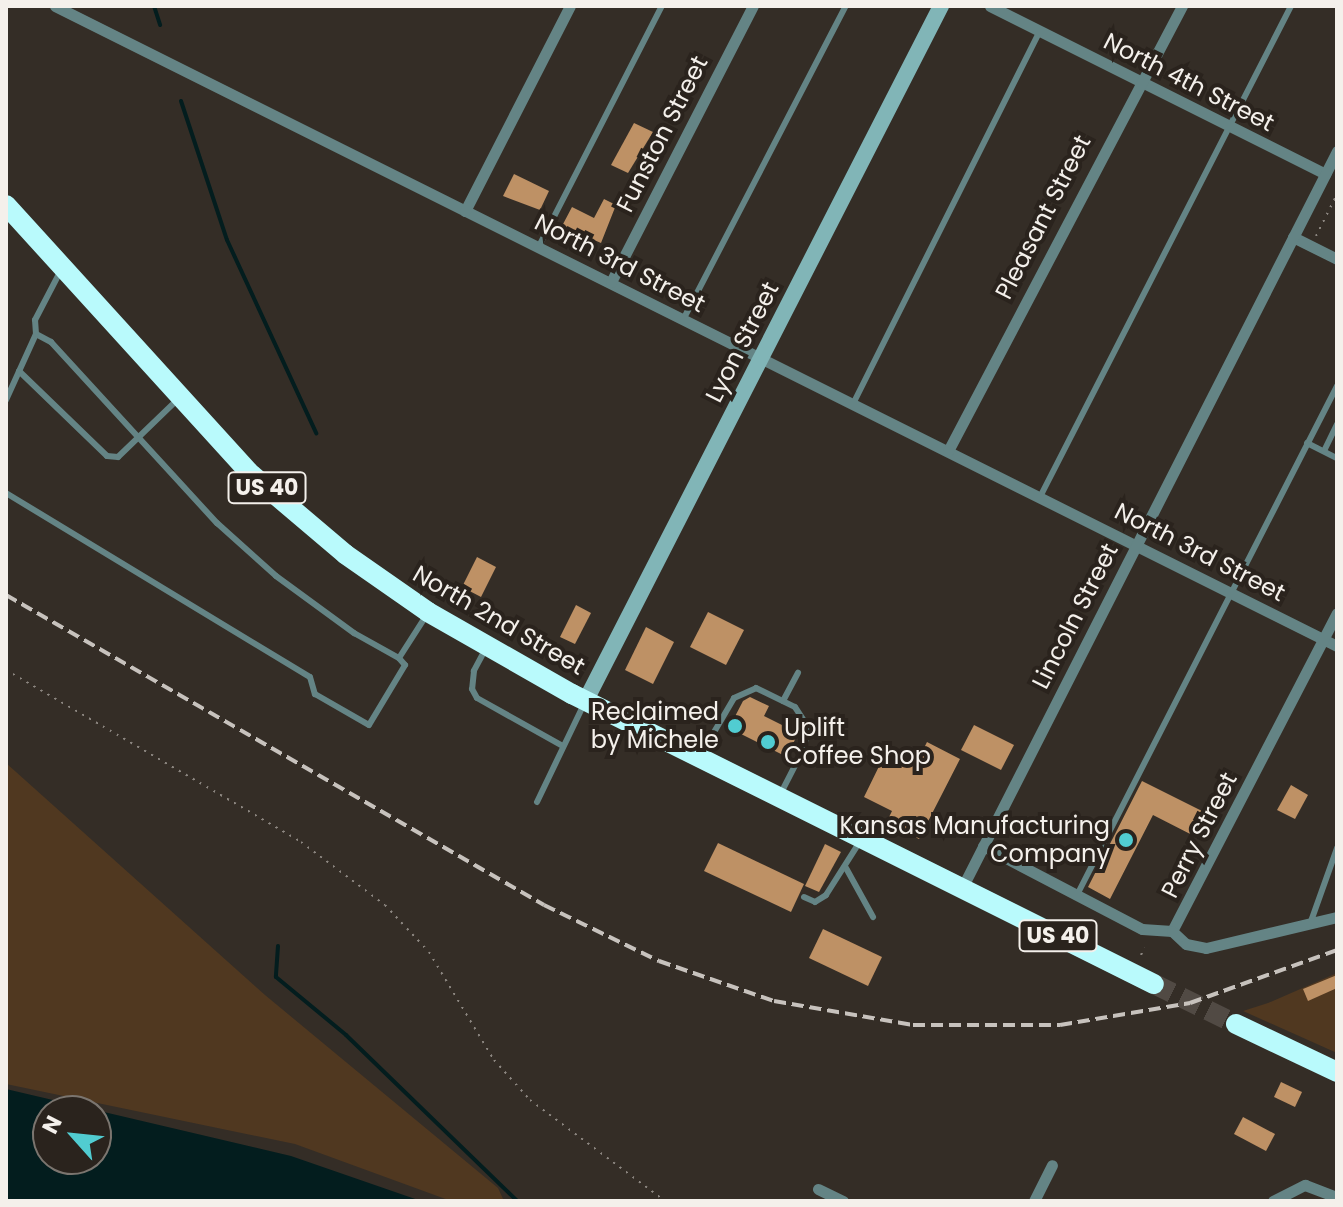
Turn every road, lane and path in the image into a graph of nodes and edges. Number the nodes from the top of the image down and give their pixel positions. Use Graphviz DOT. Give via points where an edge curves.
graph roads {
  1 [pos="55,6"];
  2 [pos="570,6"];
  3 [pos="662,6"];
  4 [pos="753,6"];
  5 [pos="846,6"];
  6 [pos="941,6"];
  7 [pos="990,6"];
  8 [pos="1182,6"];
  9 [pos="1291,6"];
  10 [pos="1039,32"];
  11 [pos="1141,82"];
  12 [pos="1230,127"];
  13 [pos="1337,151"];
  14 [pos="1325,174"];
  15 [pos="1337,194"];
  16 [pos="6,205"];
  17 [pos="465,211"];
  18 [pos="1293,237"];
  19 [pos="539,246"];
  20 [pos="1311,246"];
  21 [pos="1337,259"];
  22 [pos="62,269"];
  23 [pos="611,282"];
  24 [pos="684,318"];
  25 [pos="36,334"];
  26 [pos="760,358"];
  27 [pos="19,371"];
  28 [pos="1337,386"];
  29 [pos="178,399"];
  30 [pos="6,400"];
  31 [pos="853,404"];
  32 [pos="1328,404"];
  33 [pos="1337,410"];
  34 [pos="1337,424"];
  35 [pos="137,437"];
  36 [pos="1307,443"];
  37 [pos="948,451"];
  38 [pos="1324,451"];
  39 [pos="1337,458"];
  40 [pos="6,493"];
  41 [pos="1040,497"];
  42 [pos="1136,545"];
  43 [pos="1229,592"];
  44 [pos="428,612"];
  45 [pos="1337,613"];
  46 [pos="1323,639"];
  47 [pos="1337,646"];
  48 [pos="486,648"];
  49 [pos="399,658"];
  50 [pos="6,670"];
  51 [pos="798,673"];
  52 [pos="586,700"];
  53 [pos="783,701"];
  54 [pos="563,746"];
  55 [pos="699,757"];
  56 [pos="779,796"];
  57 [pos="537,802"];
  58 [pos="862,837"];
  59 [pos="983,846"];
  60 [pos="1337,848"];
  61 [pos="846,868"];
  62 [pos="962,888"];
  63 [pos="1077,895"];
  64 [pos="804,897"];
  65 [pos="873,917"];
  66 [pos="1337,917"];
  67 [pos="1310,924"];
  68 [pos="1172,931"];
  69 [pos="1144,948"];
  70 [pos="1141,955"];
  71 [pos="1154,984"];
  72 [pos="1236,1024"];
  73 [pos="1337,1072"];
  74 [pos="1052,1165"];
  75 [pos="818,1189"];
  76 [pos="1337,1197"];
  77 [pos="665,1201"];
  78 [pos="843,1201"];
  79 [pos="1034,1201"];
  80 [pos="1273,1201"];
  1 -- 17 [label="street, North 3rd Street"];
  2 -- 17 [label="street"];
  3 -- 19 [label="lane"];
  4 -- 23 [label="street, Funston Street"];
  5 -- 24 [label="lane"];
  6 -- 26 [label="street, Lyon Street"];
  7 -- 10 [label="street, North 4th Street"];
  8 -- 11 [label="street, Pleasant Street"];
  9 -- 12 [label="lane"];
  10 -- 11 [label="street, North 4th Street"];
  10 -- 31 [label="lane"];
  11 -- 12 [label="street, North 4th Street"];
  11 -- 37 [label="street, Pleasant Street"];
  12 -- 14 [label="street, North 4th Street"];
  12 -- 41 [label="lane"];
  13 -- 14 [label="street, Lincoln Street"];
  14 -- 18 [label="street, Lincoln Street"];
  15 -- 20 [label="path"];
  16 -- 22 [label="highway, North 2nd Street / US 40"];
  17 -- 19 [label="street, North 3rd Street"];
  18 -- 20 [label="street"];
  18 -- 42 [label="street, Lincoln Street"];
  19 -- 23 [label="street, North 3rd Street"];
  20 -- 21 [label="street"];
  22 -- 25 [label="lane" via="35,320"];
  22 -- 29 [label="highway, North 2nd Street / US 40"];
  23 -- 24 [label="street, North 3rd Street"];
  24 -- 26 [label="street, North 3rd Street"];
  25 -- 27 [label="lane"];
  25 -- 35 [label="lane" via="51,342"];
  26 -- 31 [label="street, North 3rd Street"];
  26 -- 52 [label="street, Lyon Street"];
  27 -- 30 [label="lane"];
  27 -- 35 [label="lane" via="107,456 118,457"];
  28 -- 32 [label="lane"];
  29 -- 35 [label="lane"];
  29 -- 44 [label="highway, North 2nd Street / US 40" via="314,529"];
  31 -- 37 [label="street, North 3rd Street"];
  32 -- 33 [label="lane"];
  32 -- 36 [label="lane"];
  34 -- 38 [label="lane"];
  35 -- 49 [label="lane" via="276,576 354,633"];
  36 -- 38 [label="lane"];
  36 -- 43 [label="lane"];
  37 -- 41 [label="street, North 3rd Street"];
  38 -- 39 [label="lane"];
  40 -- 49 [label="lane" via="310,677 315,694 369,725 405,665"];
  41 -- 42 [label="street, North 3rd Street"];
  42 -- 43 [label="street, North 3rd Street"];
  42 -- 59 [label="street, Lincoln Street"];
  43 -- 46 [label="street, North 3rd Street"];
  43 -- 63 [label="lane"];
  44 -- 48 [label="highway, North 2nd Street / US 40"];
  44 -- 49 [label="lane"];
  45 -- 46 [label="street, Perry Street"];
  46 -- 47 [label="street, North 3rd Street"];
  46 -- 68 [label="street, Perry Street"];
  48 -- 52 [label="highway, North 2nd Street / US 40"];
  48 -- 54 [label="lane" via="474,671 477,698"];
  50 -- 77 [label="path" via="301,842 385,905 429,952 494,1060 530,1100"];
  51 -- 53 [label="lane"];
  52 -- 54 [label="lane"];
  52 -- 55 [label="highway, North 2nd Street / US 40"];
  53 -- 55 [label="lane" via="756,688 742,691 722,713"];
  53 -- 56 [label="lane" via="801,712 808,727 804,748"];
  54 -- 57 [label="lane"];
  55 -- 56 [label="highway, North 2nd Street / US 40"];
  56 -- 58 [label="highway, North 2nd Street / US 40"];
  58 -- 61 [label="lane"];
  58 -- 62 [label="highway, North 2nd Street / US 40"];
  59 -- 62 [label="street, Lincoln Street"];
  59 -- 63 [label="street, Perry Street"];
  60 -- 67 [label="lane"];
  61 -- 64 [label="lane" via="821,900"];
  61 -- 65 [label="lane"];
  62 -- 71 [label="highway, North 2nd Street / US 40"];
  63 -- 68 [label="street, Perry Street" via="1142,929"];
  66 -- 67 [label="street"];
  67 -- 68 [label="street" via="1206,948 1186,944"];
  69 -- 70 [label="path"];
  72 -- 73 [label="highway"];
  74 -- 79 [label="street"];
  75 -- 78 [label="street"];
  76 -- 80 [label="street" via="1312,1186 1294,1187"];
}
